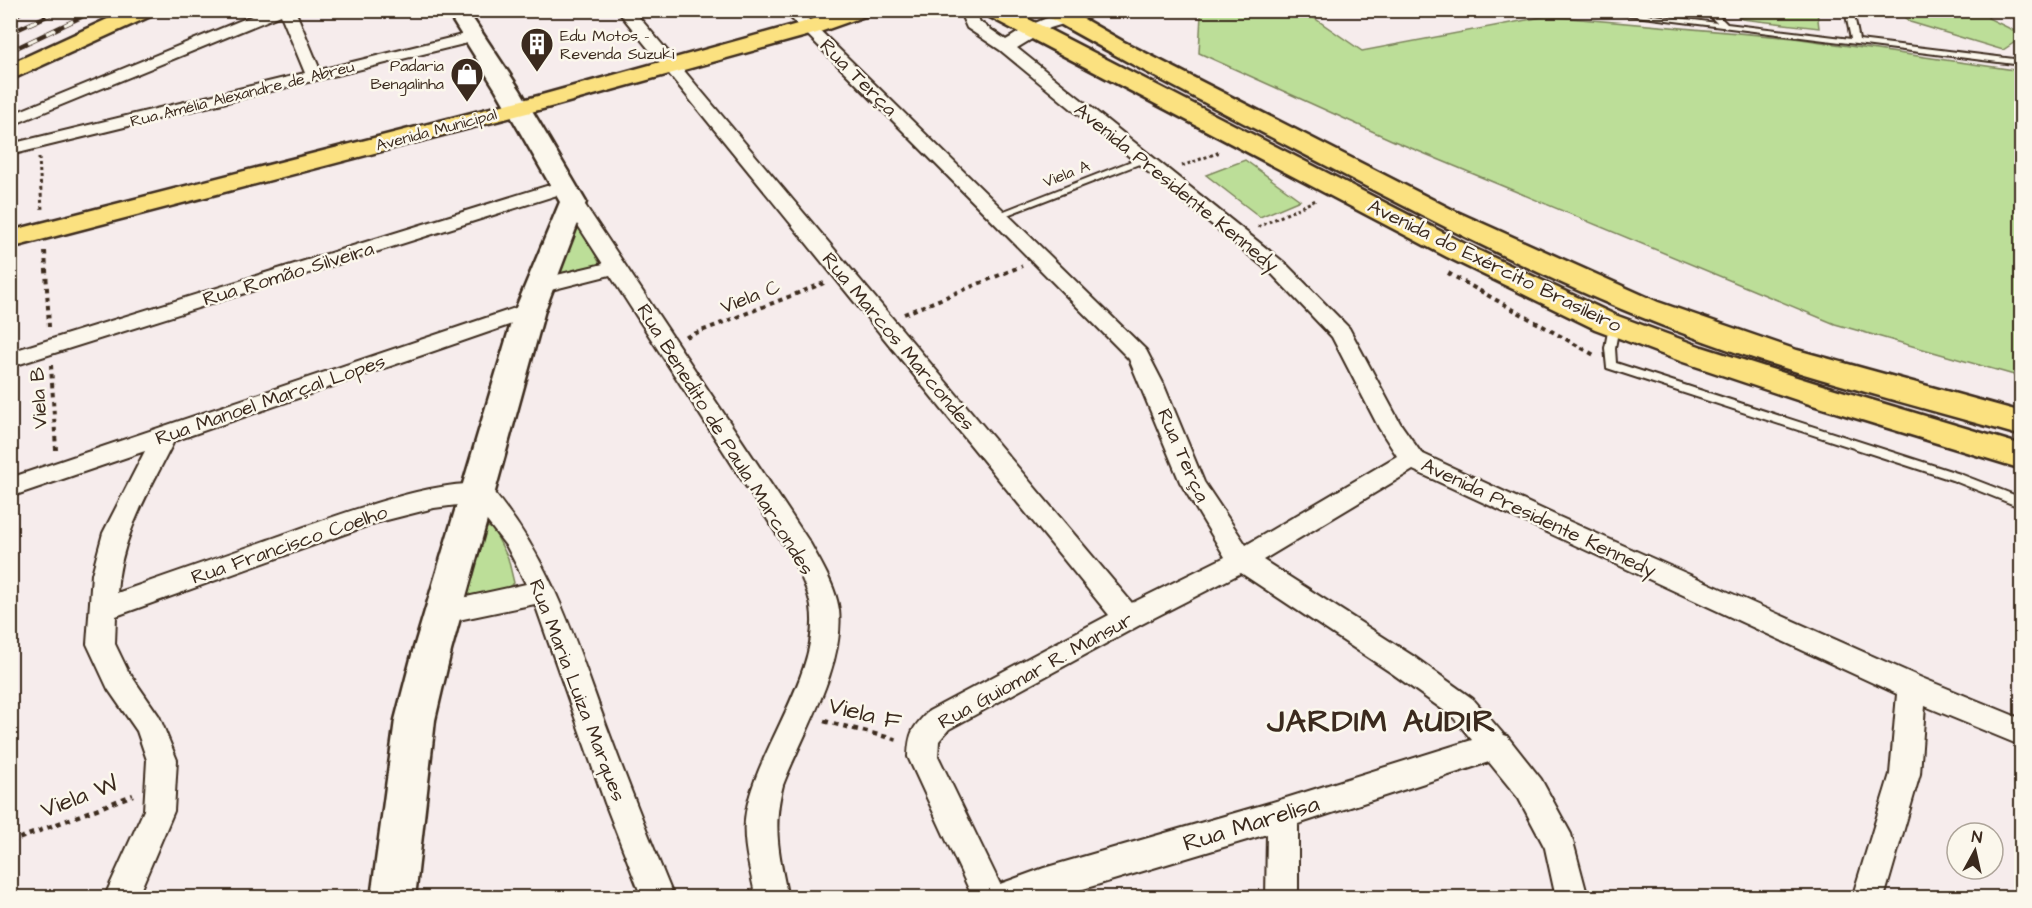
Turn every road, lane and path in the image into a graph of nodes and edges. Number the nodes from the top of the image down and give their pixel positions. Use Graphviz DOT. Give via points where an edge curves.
graph roads {
  1 [pos="18,10"];
  2 [pos="145,10"];
  3 [pos="281,10"];
  4 [pos="287,10"];
  5 [pos="456,10"];
  6 [pos="624,10"];
  7 [pos="790,10"];
  8 [pos="860,10"];
  9 [pos="966,10"];
  10 [pos="994,10"];
  11 [pos="1592,10"];
  12 [pos="1708,10"];
  13 [pos="1849,10"];
  14 [pos="10,14"];
  15 [pos="1051,20"];
  16 [pos="1724,26"];
  17 [pos="809,28"];
  18 [pos="474,37"];
  19 [pos="1855,41"];
  20 [pos="1006,47"];
  21 [pos="2022,52"];
  22 [pos="2007,61"];
  23 [pos="2022,63"];
  24 [pos="668,66"];
  25 [pos="10,73"];
  26 [pos="314,75"];
  27 [pos="516,108"];
  28 [pos="10,121"];
  29 [pos="39,142"];
  30 [pos="10,150"];
  31 [pos="1220,151"];
  32 [pos="1144,159"];
  33 [pos="1162,174"];
  34 [pos="570,194"];
  35 [pos="1318,200"];
  36 [pos="999,215"];
  37 [pos="44,231"];
  38 [pos="1238,236"];
  39 [pos="10,240"];
  40 [pos="1042,258"];
  41 [pos="616,267"];
  42 [pos="845,275"];
  43 [pos="535,298"];
  44 [pos="885,322"];
  45 [pos="1614,326"];
  46 [pos="667,344"];
  47 [pos="50,348"];
  48 [pos="10,360"];
  49 [pos="2022,424"];
  50 [pos="165,435"];
  51 [pos="2022,457"];
  52 [pos="1412,459"];
  53 [pos="57,472"];
  54 [pos="10,488"];
  55 [pos="479,492"];
  56 [pos="2022,503"];
  57 [pos="1242,560"];
  58 [pos="542,592"];
  59 [pos="103,609"];
  60 [pos="444,612"];
  61 [pos="1128,618"];
  62 [pos="1912,687"];
  63 [pos="797,714"];
  64 [pos="2022,733"];
  65 [pos="924,746"];
  66 [pos="1497,746"];
  67 [pos="160,784"];
  68 [pos="1283,814"];
  69 [pos="10,842"];
  70 [pos="120,897"];
  71 [pos="393,897"];
  72 [pos="658,897"];
  73 [pos="772,897"];
  74 [pos="990,897"];
  75 [pos="1006,897"];
  76 [pos="1282,897"];
  77 [pos="1572,897"];
  78 [pos="1868,897"];
  1 -- 14 [label="street"];
  2 -- 25 [label="main road"];
  3 -- 28 [label="street"];
  4 -- 26 [label="street"];
  5 -- 18 [label="main road"];
  6 -- 24 [label="street, Rua Marcos Marcondes"];
  7 -- 17 [label="street, Rua Terça"];
  8 -- 17 [label="main road, Avenida Municipal"];
  9 -- 20 [label="street, Avenida Presidente Kennedy" via="972,25"];
  10 -- 15 [label="main road, Avenida do Exército Brasileiro"];
  11 -- 16 [label="lane"];
  12 -- 16 [label="lane"];
  13 -- 19 [label="lane"];
  15 -- 20 [label="street"];
  15 -- 45 [label="main road, Avenida do Exército Brasileiro" via="1457,251"];
  15 -- 49 [label="main road, Avenida do Exército Brasileiro" via="1559,271 1651,310 1768,351"];
  16 -- 19 [label="lane"];
  17 -- 24 [label="main road, Avenida Municipal"];
  17 -- 36 [label="street, Rua Terça"];
  18 -- 26 [label="street, Rua Amélia Alexandre de Abreu"];
  18 -- 27 [label="main road"];
  19 -- 22 [label="lane"];
  20 -- 32 [label="street, Avenida Presidente Kennedy"];
  21 -- 22 [label="lane"];
  22 -- 23 [label="lane"];
  24 -- 27 [label="main road, Avenida Municipal"];
  24 -- 42 [label="street, Rua Marcos Marcondes"];
  26 -- 29 [label="street, Rua Amélia Alexandre de Abreu"];
  27 -- 34 [label="main road"];
  27 -- 37 [label="main road, Avenida Municipal"];
  29 -- 30 [label="street, Rua Amélia Alexandre de Abreu"];
  29 -- 37 [label="path, Viela B"];
  31 -- 33 [label="path"];
  32 -- 33 [label="street, Avenida Presidente Kennedy"];
  32 -- 36 [label="lane, Viela A"];
  33 -- 38 [label="street, Avenida Presidente Kennedy"];
  34 -- 41 [label="street, Rua Benedito de Paula Marcondes"];
  34 -- 43 [label="main road"];
  34 -- 47 [label="street, Rua Romão Silveira"];
  35 -- 38 [label="path"];
  36 -- 40 [label="street, Rua Terça"];
  37 -- 39 [label="main road, Avenida Municipal"];
  37 -- 47 [label="path, Viela B"];
  38 -- 52 [label="street, Avenida Presidente Kennedy" via="1279,269 1341,333 1391,428"];
  40 -- 44 [label="path"];
  40 -- 57 [label="street, Rua Terça" via="1138,355 1154,386 1185,470"];
  41 -- 43 [label="street, Rua Manoel Marçal Lopes"];
  41 -- 46 [label="street, Rua Benedito de Paula Marcondes"];
  42 -- 44 [label="street, Rua Marcos Marcondes"];
  42 -- 46 [label="path, Viela C"];
  43 -- 50 [label="street, Rua Manoel Marçal Lopes"];
  43 -- 55 [label="main road"];
  44 -- 61 [label="street, Rua Marcos Marcondes"];
  45 -- 51 [label="main road, Avenida do Exército Brasileiro" via="1814,394"];
  45 -- 56 [label="lane" via="1611,365 1956,477"];
  46 -- 63 [label="street, Rua Benedito de Paula Marcondes" via="801,550 815,578 825,610 826,634"];
  47 -- 48 [label="street, Rua Romão Silveira"];
  47 -- 53 [label="path, Viela B"];
  50 -- 53 [label="street, Rua Manoel Marçal Lopes"];
  50 -- 59 [label="street" via="116,533 105,574"];
  52 -- 57 [label="street, Rua Guiomar R. Mansur"];
  52 -- 62 [label="street, Avenida Presidente Kennedy"];
  53 -- 54 [label="street, Rua Manoel Marçal Lopes"];
  55 -- 58 [label="street, Rua Maria Luiza Marques" via="520,544"];
  55 -- 59 [label="street, Rua Francisco Coelho" via="434,498 372,514"];
  55 -- 60 [label="main road"];
  57 -- 61 [label="street, Rua Guiomar R. Mansur"];
  57 -- 66 [label="street, Rua Terça" via="1463,708"];
  58 -- 60 [label="street"];
  58 -- 72 [label="street, Rua Maria Luiza Marques"];
  59 -- 67 [label="street" via="101,644 118,680 149,725 162,760"];
  60 -- 71 [label="main road" via="416,720"];
  61 -- 65 [label="street, Rua Guiomar R. Mansur" via="939,720 924,736"];
  62 -- 64 [label="street, Avenida Presidente Kennedy"];
  62 -- 78 [label="street" via="1905,774"];
  63 -- 65 [label="path, Viela F"];
  63 -- 73 [label="street, Rua Benedito de Paula Marcondes" via="762,809 762,849"];
  65 -- 74 [label="street, Rua Guiomar R. Mansur" via="923,757 932,778"];
  66 -- 68 [label="street, Rua Marelisa"];
  66 -- 77 [label="street, Rua Terça" via="1530,789 1560,845"];
  67 -- 69 [label="path, Viela W"];
  67 -- 70 [label="street" via="159,811"];
  68 -- 75 [label="street, Rua Marelisa"];
  68 -- 76 [label="street"];
}
